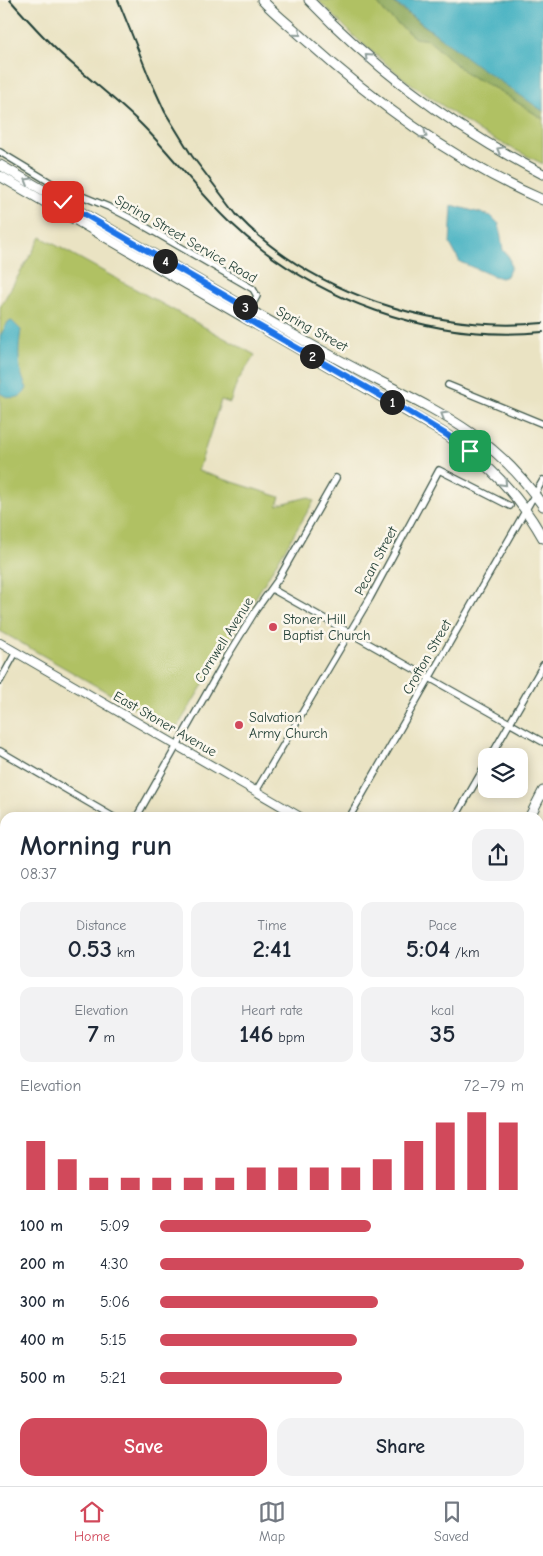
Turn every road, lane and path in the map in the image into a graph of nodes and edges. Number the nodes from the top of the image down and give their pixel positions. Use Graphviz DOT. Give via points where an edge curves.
graph roads {
  1 [pos="262,0"];
  2 [pos="309,0"];
  3 [pos="0,152"];
  4 [pos="0,165"];
  5 [pos="543,174"];
  6 [pos="0,176"];
  7 [pos="543,200"];
  8 [pos="248,314"];
  9 [pos="448,385"];
  10 [pos="543,424"];
  11 [pos="336,478"];
  12 [pos="543,480"];
  13 [pos="535,494"];
  14 [pos="510,506"];
  15 [pos="543,506"];
  16 [pos="526,509"];
  17 [pos="543,538"];
  18 [pos="272,589"];
  19 [pos="350,632"];
  20 [pos="0,643"];
  21 [pos="16,652"];
  22 [pos="543,665"];
  23 [pos="430,678"];
  24 [pos="0,680"];
  25 [pos="510,723"];
  26 [pos="543,742"];
  27 [pos="176,745"];
  28 [pos="496,748"];
  29 [pos="0,751"];
  30 [pos="478,778"];
  31 [pos="256,791"];
  32 [pos="543,791"];
  33 [pos="105,812"];
  34 [pos="139,812"];
  35 [pos="292,812"];
  36 [pos="352,812"];
  37 [pos="458,812"];
  38 [pos="532,812"];
  1 -- 7 [label="main road, one-way" via="350,78 425,136 475,167"];
  5 -- 2 [label="main road, one-way" via="426,104 369,58"];
  3 -- 8 [label="street, Spring Street Service Road" via="53,184 132,219 253,289 257,296"];
  8 -- 4 [label="main road, Spring Street, one-way"];
  6 -- 8 [label="main road, Spring Street"];
  13 -- 8 [label="main road, Spring Street, one-way" via="502,458 456,422"];
  8 -- 16 [label="main road, Spring Street, one-way" via="459,443 491,469"];
  9 -- 10 [label="street"];
  11 -- 18 [label="street, Cornwell Avenue"];
  12 -- 13 [label="street"];
  13 -- 15 [label="main road, Spring Street"];
  13 -- 16 [label="street, Crofton Street"];
  14 -- 19 [label="street, Pecan Street" via="439,470"];
  16 -- 17 [label="main road, Spring Street"];
  16 -- 23 [label="street, Crofton Street"];
  18 -- 19 [label="street"];
  18 -- 27 [label="street, Cornwell Avenue" via="227,657"];
  19 -- 23 [label="street"];
  19 -- 31 [label="street, Pecan Street"];
  20 -- 21 [label="street, East Stoner Avenue"];
  21 -- 24 [label="street"];
  21 -- 27 [label="street, East Stoner Avenue"];
  22 -- 25 [label="street"];
  23 -- 25 [label="street"];
  23 -- 36 [label="street, Crofton Street"];
  25 -- 26 [label="street"];
  25 -- 28 [label="street"];
  27 -- 31 [label="street, East Stoner Avenue"];
  27 -- 34 [label="street, Cornwell Avenue"];
  29 -- 33 [label="street"];
  30 -- 37 [label="street"];
  31 -- 35 [label="street, East Stoner Avenue"];
  32 -- 38 [label="main road"];
}
